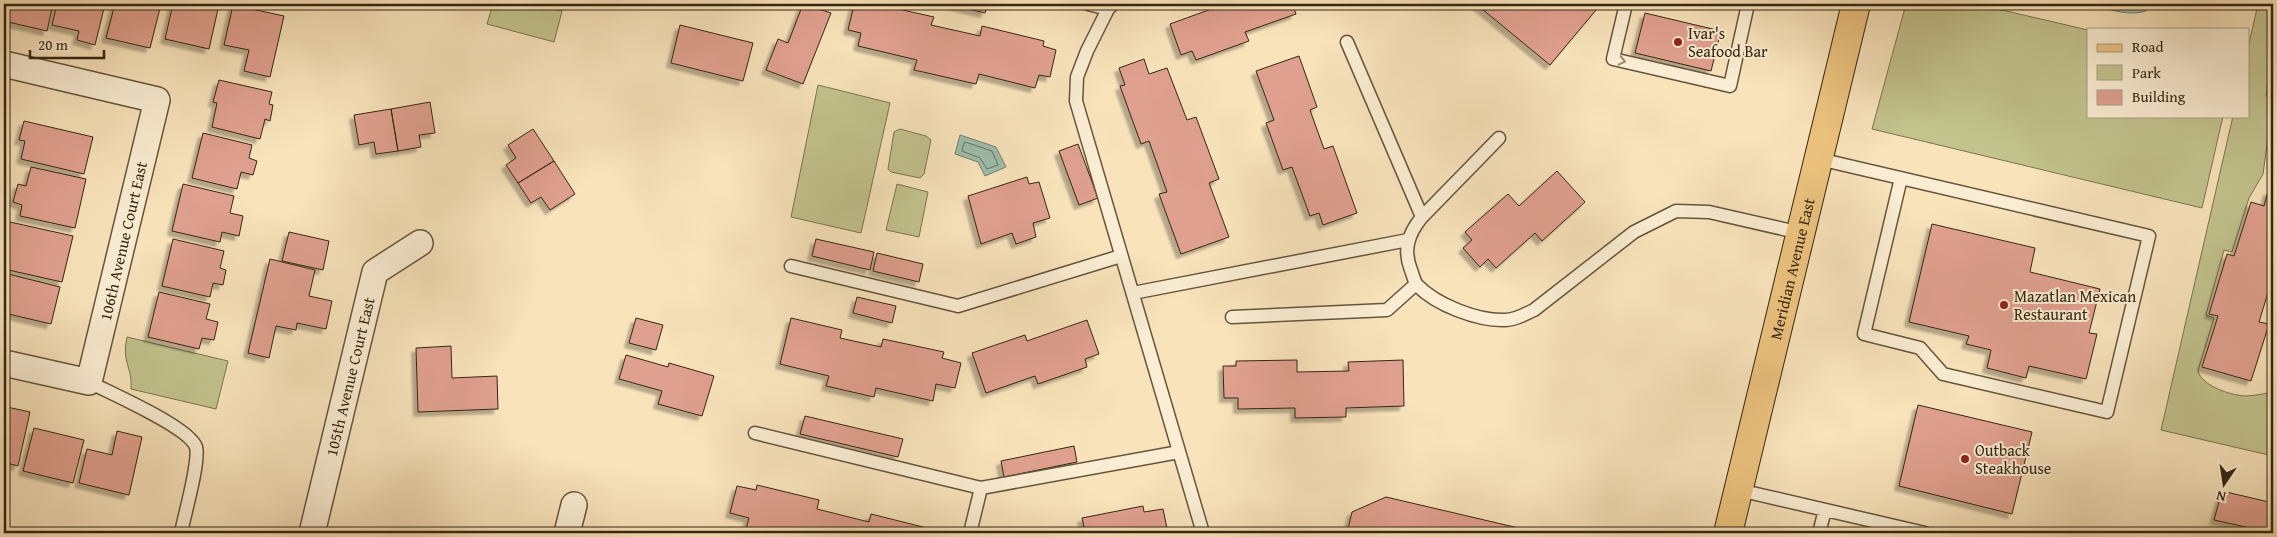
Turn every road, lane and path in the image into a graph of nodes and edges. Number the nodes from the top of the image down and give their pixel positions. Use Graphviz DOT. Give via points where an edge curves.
graph roads {
  1 [pos="1088,4"];
  2 [pos="1626,4"];
  3 [pos="1748,4"];
  4 [pos="1111,6"];
  5 [pos="1852,7"];
  6 [pos="1348,42"];
  7 [pos="4,64"];
  8 [pos="1498,138"];
  9 [pos="1819,158"];
  10 [pos="1901,178"];
  11 [pos="1422,218"];
  12 [pos="1801,233"];
  13 [pos="1408,240"];
  14 [pos="420,244"];
  15 [pos="1121,256"];
  16 [pos="791,266"];
  17 [pos="1416,284"];
  18 [pos="1133,294"];
  19 [pos="1232,317"];
  20 [pos="4,363"];
  21 [pos="90,382"];
  22 [pos="755,433"];
  23 [pos="1179,452"];
  24 [pos="981,488"];
  25 [pos="1739,490"];
  26 [pos="574,505"];
  27 [pos="1825,510"];
  28 [pos="180,533"];
  29 [pos="312,533"];
  30 [pos="568,533"];
  31 [pos="970,533"];
  32 [pos="1203,533"];
  33 [pos="1728,533"];
  34 [pos="1819,533"];
  35 [pos="1925,533"];
  1 -- 4 [label="lane"];
  2 -- 3 [label="lane, one-way" via="1613,59 1730,86"];
  4 -- 15 [label="lane" via="1087,50 1077,77 1076,102"];
  5 -- 9 [label="main road, Meridian Avenue East"];
  6 -- 11 [label="lane"];
  7 -- 21 [label="street, 106th Avenue Court East" via="156,100"];
  8 -- 11 [label="lane"];
  9 -- 10 [label="lane"];
  9 -- 12 [label="main road, Meridian Avenue East"];
  10 -- 10 [label="lane" via="1864,334 1920,348 1943,374 2107,412 2149,236"];
  11 -- 13 [label="lane"];
  12 -- 17 [label="lane" via="1709,212 1676,211 1634,232 1534,310 1510,320 1467,314 1441,302"];
  12 -- 25 [label="main road, Meridian Avenue East"];
  13 -- 17 [label="lane" via="1407,259"];
  13 -- 18 [label="lane"];
  14 -- 29 [label="street, 105th Avenue Court East" via="375,272"];
  15 -- 16 [label="lane" via="958,306"];
  15 -- 18 [label="lane"];
  17 -- 19 [label="lane" via="1387,310"];
  18 -- 23 [label="lane"];
  20 -- 21 [label="street"];
  21 -- 28 [label="lane" via="174,426 196,447"];
  22 -- 24 [label="lane"];
  23 -- 24 [label="lane"];
  23 -- 32 [label="lane"];
  24 -- 31 [label="lane"];
  25 -- 27 [label="lane"];
  25 -- 33 [label="main road, Meridian Avenue East"];
  26 -- 30 [label="street"];
  27 -- 34 [label="lane"];
  27 -- 35 [label="lane"];
}
